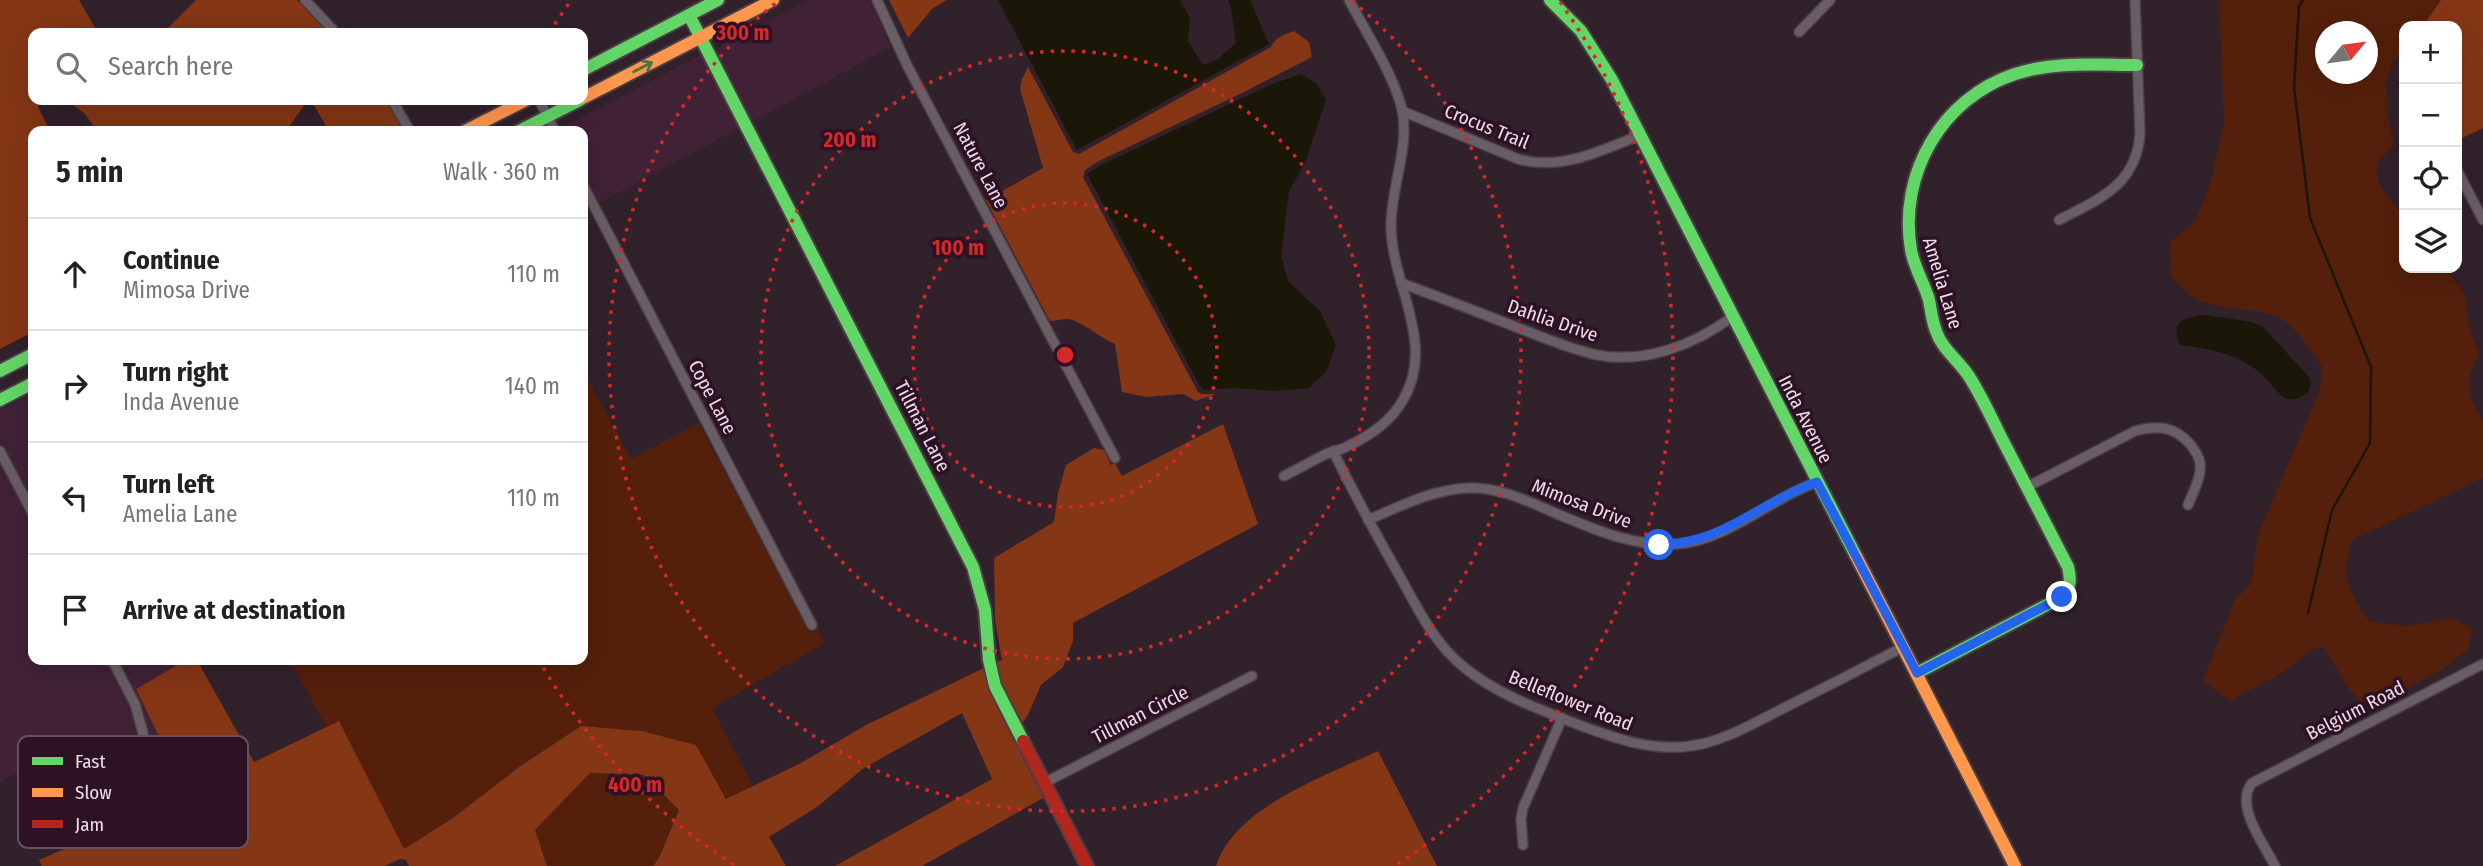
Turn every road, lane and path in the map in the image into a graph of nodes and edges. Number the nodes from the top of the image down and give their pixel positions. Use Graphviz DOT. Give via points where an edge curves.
graph roads {
  1 [pos="305,0"];
  2 [pos="718,0"];
  3 [pos="773,0"];
  4 [pos="877,0"];
  5 [pos="1349,0"];
  6 [pos="1550,0"];
  7 [pos="1830,0"];
  8 [pos="2135,0"];
  9 [pos="689,15"];
  10 [pos="331,28"];
  11 [pos="1799,32"];
  12 [pos="701,37"];
  13 [pos="2137,65"];
  14 [pos="588,67"];
  15 [pos="588,95"];
  16 [pos="395,105"];
  17 [pos="516,105"];
  18 [pos="542,105"];
  19 [pos="570,105"];
  20 [pos="1402,111"];
  21 [pos="548,117"];
  22 [pos="407,126"];
  23 [pos="475,126"];
  24 [pos="529,126"];
  25 [pos="552,126"];
  26 [pos="1640,135"];
  27 [pos="2462,180"];
  28 [pos="588,195"];
  29 [pos="2059,220"];
  30 [pos="2483,220"];
  31 [pos="1401,282"];
  32 [pos="1732,317"];
  33 [pos="28,357"];
  34 [pos="0,371"];
  35 [pos="28,386"];
  36 [pos="0,400"];
  37 [pos="0,451"];
  38 [pos="1334,451"];
  39 [pos="1115,458"];
  40 [pos="1284,476"];
  41 [pos="1817,482"];
  42 [pos="2027,487"];
  43 [pos="28,504"];
  44 [pos="2188,505"];
  45 [pos="1368,520"];
  46 [pos="812,625"];
  47 [pos="1903,647"];
  48 [pos="2483,664"];
  49 [pos="115,665"];
  50 [pos="1917,673"];
  51 [pos="1252,676"];
  52 [pos="1562,718"];
  53 [pos="144,736"];
  54 [pos="1044,783"];
  55 [pos="1523,845"];
  56 [pos="1087,866"];
  57 [pos="2015,866"];
  58 [pos="2275,866"];
  1 -- 10 [label="street"];
  2 -- 9 [label="street"];
  3 -- 12 [label="street"];
  4 -- 39 [label="street, Nature Lane"];
  5 -- 20 [label="street"];
  6 -- 26 [label="street, Inda Avenue" via="1592,47"];
  7 -- 11 [label="street"];
  8 -- 13 [label="street"];
  9 -- 12 [label="street, Tillman Lane"];
  9 -- 14 [label="street"];
  15 -- 12 [label="street, one-way"];
  12 -- 54 [label="street, Tillman Lane" via="973,567 985,610 995,686"];
  13 -- 29 [label="street" via="2140,133 2132,165 2114,188"];
  13 -- 42 [label="street, Amelia Lane" via="2047,68 1992,83 1945,119 1927,145 1912,185 1910,249 1928,296 1935,332 1970,377"];
  16 -- 22 [label="street"];
  17 -- 23 [label="street"];
  18 -- 21 [label="street"];
  19 -- 21 [label="street"];
  20 -- 26 [label="street, Crocus Trail" via="1538,164 1568,160"];
  20 -- 31 [label="street" via="1391,223"];
  21 -- 24 [label="street"];
  21 -- 25 [label="street"];
  26 -- 32 [label="street, Inda Avenue"];
  27 -- 30 [label="street"];
  28 -- 46 [label="street, Cope Lane"];
  31 -- 32 [label="street, Dahlia Drive" via="1600,355 1636,356 1670,350 1700,338"];
  31 -- 38 [label="street" via="1415,335 1407,392 1377,428"];
  32 -- 41 [label="street, Inda Avenue"];
  33 -- 34 [label="street"];
  35 -- 36 [label="street"];
  37 -- 43 [label="street"];
  38 -- 40 [label="street"];
  38 -- 45 [label="street, Belleflower Road"];
  41 -- 45 [label="street, Mimosa Drive" via="1782,496 1733,526 1680,544 1638,543 1503,492 1477,488 1432,494"];
  41 -- 47 [label="street, Inda Avenue"];
  42 -- 44 [label="street" via="2135,431 2154,427 2177,433 2199,458 2199,478"];
  42 -- 50 [label="street, Amelia Lane" via="2068,567 2069,588 2062,597"];
  45 -- 52 [label="street, Belleflower Road" via="1428,627 1452,657 1504,693"];
  47 -- 50 [label="street, Inda Avenue"];
  47 -- 52 [label="street, Belleflower Road" via="1746,727 1693,746 1633,744"];
  48 -- 58 [label="street, Belgium Road" via="2257,779 2245,799"];
  49 -- 53 [label="street" via="135,704"];
  50 -- 57 [label="street, Inda Avenue"];
  51 -- 54 [label="street, Tillman Circle"];
  52 -- 55 [label="street" via="1523,808"];
  54 -- 56 [label="street, Tillman Lane"];
}
